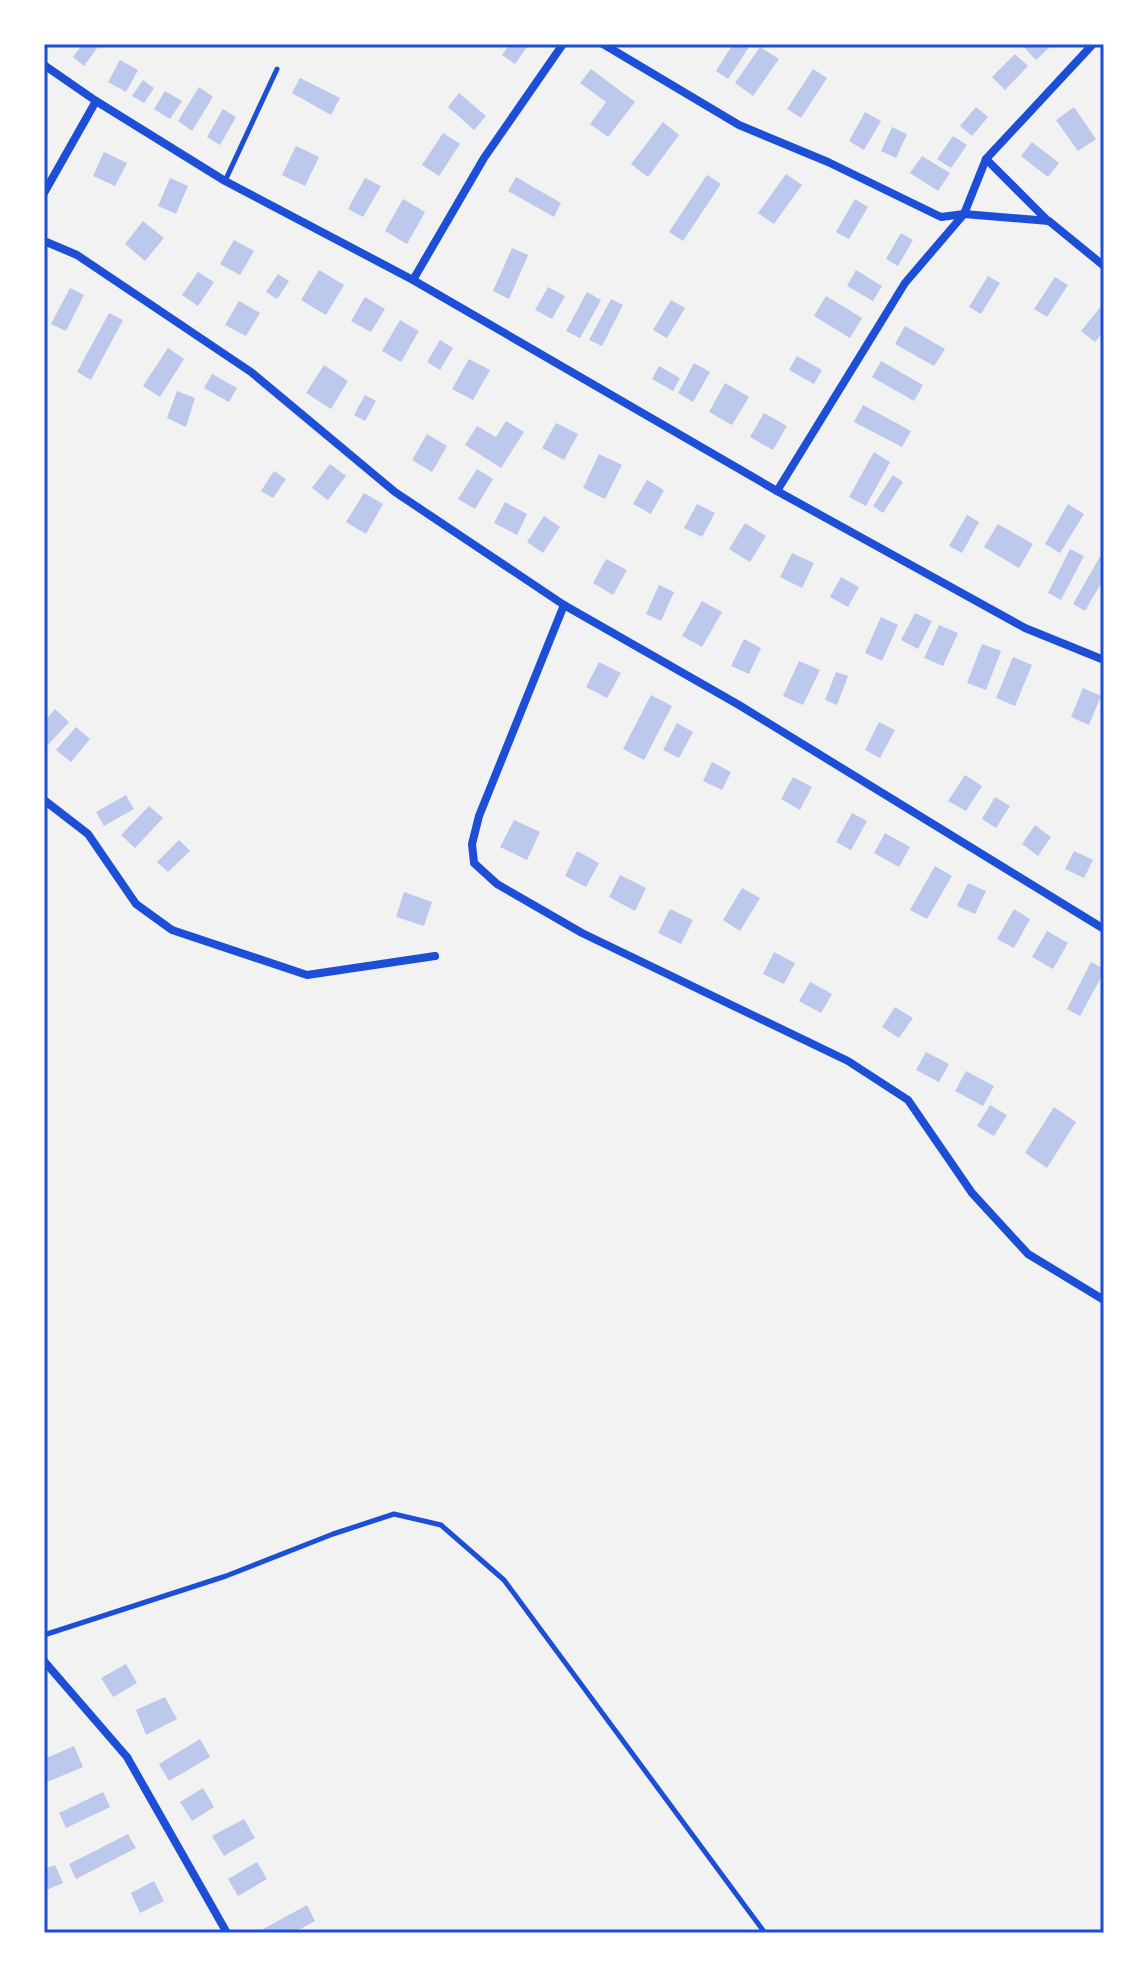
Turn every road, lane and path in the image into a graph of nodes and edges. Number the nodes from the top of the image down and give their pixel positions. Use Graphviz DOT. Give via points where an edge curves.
graph roads {
  1 [pos="563,44"];
  2 [pos="603,44"];
  3 [pos="1093,44"];
  4 [pos="44,65"];
  5 [pos="277,69"];
  6 [pos="96,101"];
  7 [pos="986,159"];
  8 [pos="225,181"];
  9 [pos="44,193"];
  10 [pos="964,214"];
  11 [pos="1049,221"];
  12 [pos="44,241"];
  13 [pos="1104,266"];
  14 [pos="413,280"];
  15 [pos="777,491"];
  16 [pos="564,605"];
  17 [pos="1104,660"];
  18 [pos="44,800"];
  19 [pos="1104,929"];
  20 [pos="435,956"];
  21 [pos="1104,1300"];
  22 [pos="44,1635"];
  23 [pos="44,1661"];
  24 [pos="227,1933"];
  25 [pos="765,1933"];
  1 -- 14 [label="street" via="484,158"];
  2 -- 10 [label="street" via="739,125 941,217"];
  3 -- 7 [label="street"];
  4 -- 6 [label="street"];
  5 -- 8 [label="lane"];
  6 -- 8 [label="street"];
  6 -- 9 [label="street"];
  7 -- 10 [label="street"];
  7 -- 11 [label="street"];
  8 -- 14 [label="street"];
  10 -- 11 [label="street"];
  10 -- 15 [label="street" via="905,283"];
  11 -- 13 [label="street"];
  12 -- 16 [label="street" via="77,255 251,372 395,492"];
  14 -- 15 [label="street"];
  15 -- 17 [label="street" via="1025,628"];
  16 -- 19 [label="street" via="739,705"];
  16 -- 21 [label="street" via="479,816 474,863 497,884 582,933 848,1061 908,1100 972,1193 1028,1254"];
  18 -- 20 [label="street" via="88,834 136,904 172,930 307,975"];
  22 -- 25 [label="lane" via="394,1514 441,1525 504,1580"];
  23 -- 24 [label="street" via="127,1757"];
}
